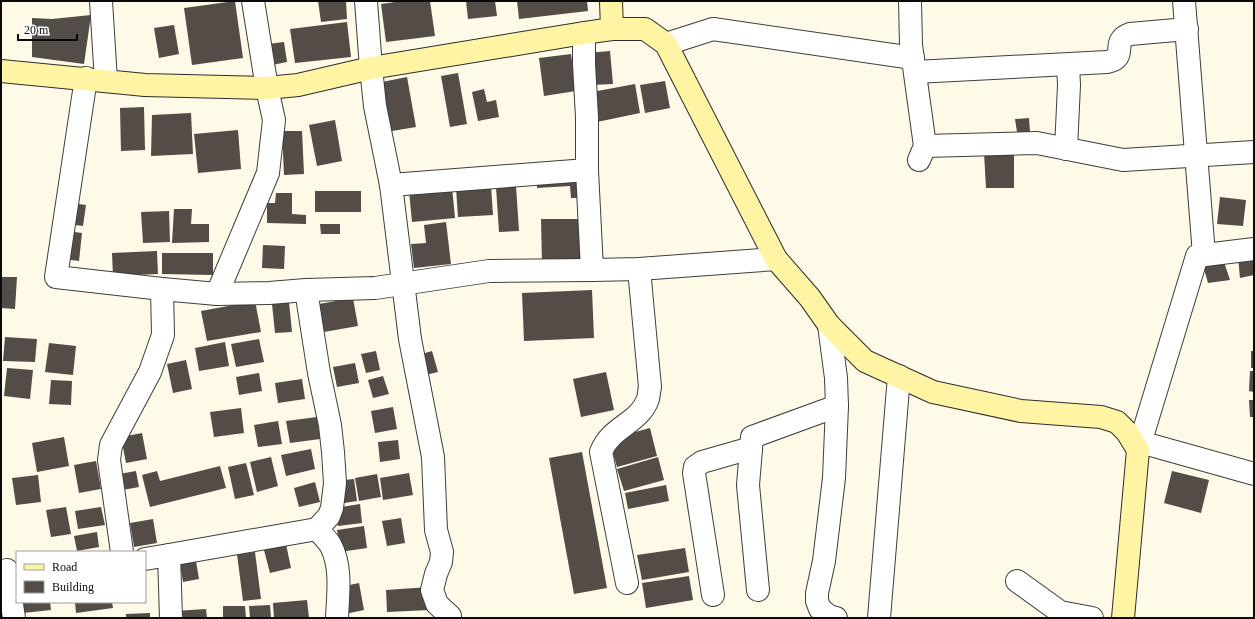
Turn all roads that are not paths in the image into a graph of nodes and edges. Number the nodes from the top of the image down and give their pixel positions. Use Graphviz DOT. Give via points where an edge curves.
graph roads {
  1 [pos="101,1"];
  2 [pos="253,1"];
  3 [pos="366,1"];
  4 [pos="611,1"];
  5 [pos="916,1"];
  6 [pos="1184,1"];
  7 [pos="612,29"];
  8 [pos="1186,29"];
  9 [pos="584,33"];
  10 [pos="666,44"];
  11 [pos="914,65"];
  12 [pos="1068,65"];
  13 [pos="371,68"];
  14 [pos="1,71"];
  15 [pos="96,79"];
  16 [pos="267,88"];
  17 [pos="1066,149"];
  18 [pos="1254,152"];
  19 [pos="1196,154"];
  20 [pos="587,170"];
  21 [pos="391,186"];
  22 [pos="1254,249"];
  23 [pos="1204,255"];
  24 [pos="776,259"];
  25 [pos="639,269"];
  26 [pos="592,270"];
  27 [pos="404,283"];
  28 [pos="162,289"];
  29 [pos="306,290"];
  30 [pos="217,294"];
  31 [pos="829,325"];
  32 [pos="899,376"];
  33 [pos="837,406"];
  34 [pos="1139,446"];
  35 [pos="751,448"];
  36 [pos="1254,474"];
  37 [pos="317,529"];
  38 [pos="122,551"];
  39 [pos="169,555"];
  40 [pos="146,559"];
  41 [pos="8,570"];
  42 [pos="1017,581"];
  43 [pos="627,583"];
  44 [pos="758,590"];
  45 [pos="713,595"];
  46 [pos="450,616"];
  47 [pos="14,618"];
  48 [pos="171,618"];
  49 [pos="337,618"];
  50 [pos="836,618"];
  51 [pos="879,618"];
  52 [pos="1092,618"];
  53 [pos="1123,618"];
  1 -- 15 [label="street"];
  2 -- 16 [label="street"];
  3 -- 13 [label="street"];
  4 -- 7 [label="main road"];
  5 -- 11 [label="street"];
  6 -- 8 [label="street"];
  7 -- 9 [label="main road"];
  7 -- 10 [label="main road" via="645,29"];
  8 -- 12 [label="street" via="1130,34 1120,41 1119,56 1115,60"];
  8 -- 19 [label="street"];
  9 -- 13 [label="main road"];
  9 -- 20 [label="street"];
  10 -- 11 [label="street" via="713,29"];
  10 -- 24 [label="main road"];
  11 -- 12 [label="street"];
  11 -- 17 [label="street" via="922,153 1037,143"];
  12 -- 17 [label="street"];
  13 -- 16 [label="main road" via="298,85"];
  13 -- 21 [label="street" via="375,106"];
  14 -- 15 [label="main road"];
  15 -- 16 [label="main road" via="145,84"];
  15 -- 28 [label="street" via="56,277"];
  16 -- 30 [label="street" via="274,120 268,173"];
  17 -- 19 [label="street" via="1123,160"];
  18 -- 19 [label="street"];
  19 -- 23 [label="street"];
  20 -- 21 [label="street"];
  20 -- 26 [label="street"];
  21 -- 27 [label="street"];
  22 -- 23 [label="street"];
  23 -- 34 [label="street" via="1198,256"];
  24 -- 25 [label="street"];
  24 -- 31 [label="main road" via="810,298"];
  25 -- 26 [label="street"];
  25 -- 43 [label="street" via="650,387 648,398 642,410 633,419 610,436 601,452"];
  26 -- 27 [label="street" via="489,271"];
  27 -- 29 [label="street" via="375,288"];
  27 -- 46 [label="street" via="410,339 432,457 436,530 442,552 432,590 437,604"];
  28 -- 30 [label="street"];
  28 -- 38 [label="street" via="163,335 150,372 111,445 109,460"];
  29 -- 30 [label="street"];
  29 -- 37 [label="street" via="334,452 335,483 332,508 329,516"];
  31 -- 32 [label="main road" via="865,361"];
  31 -- 33 [label="street"];
  32 -- 34 [label="main road" via="933,392 1020,411 1101,417 1117,422"];
  32 -- 51 [label="street"];
  33 -- 35 [label="street" via="752,438"];
  33 -- 50 [label="street" via="834,478 817,597 820,609"];
  34 -- 36 [label="street"];
  34 -- 53 [label="main road"];
  35 -- 44 [label="street" via="748,485"];
  35 -- 45 [label="street" via="702,462 695,467"];
  37 -- 39 [label="street"];
  37 -- 49 [label="street" via="330,545 335,557 338,584"];
  39 -- 40 [label="street"];
  39 -- 48 [label="street"];
  41 -- 47 [label="street"];
  42 -- 52 [label="street" via="1060,612"];
}
